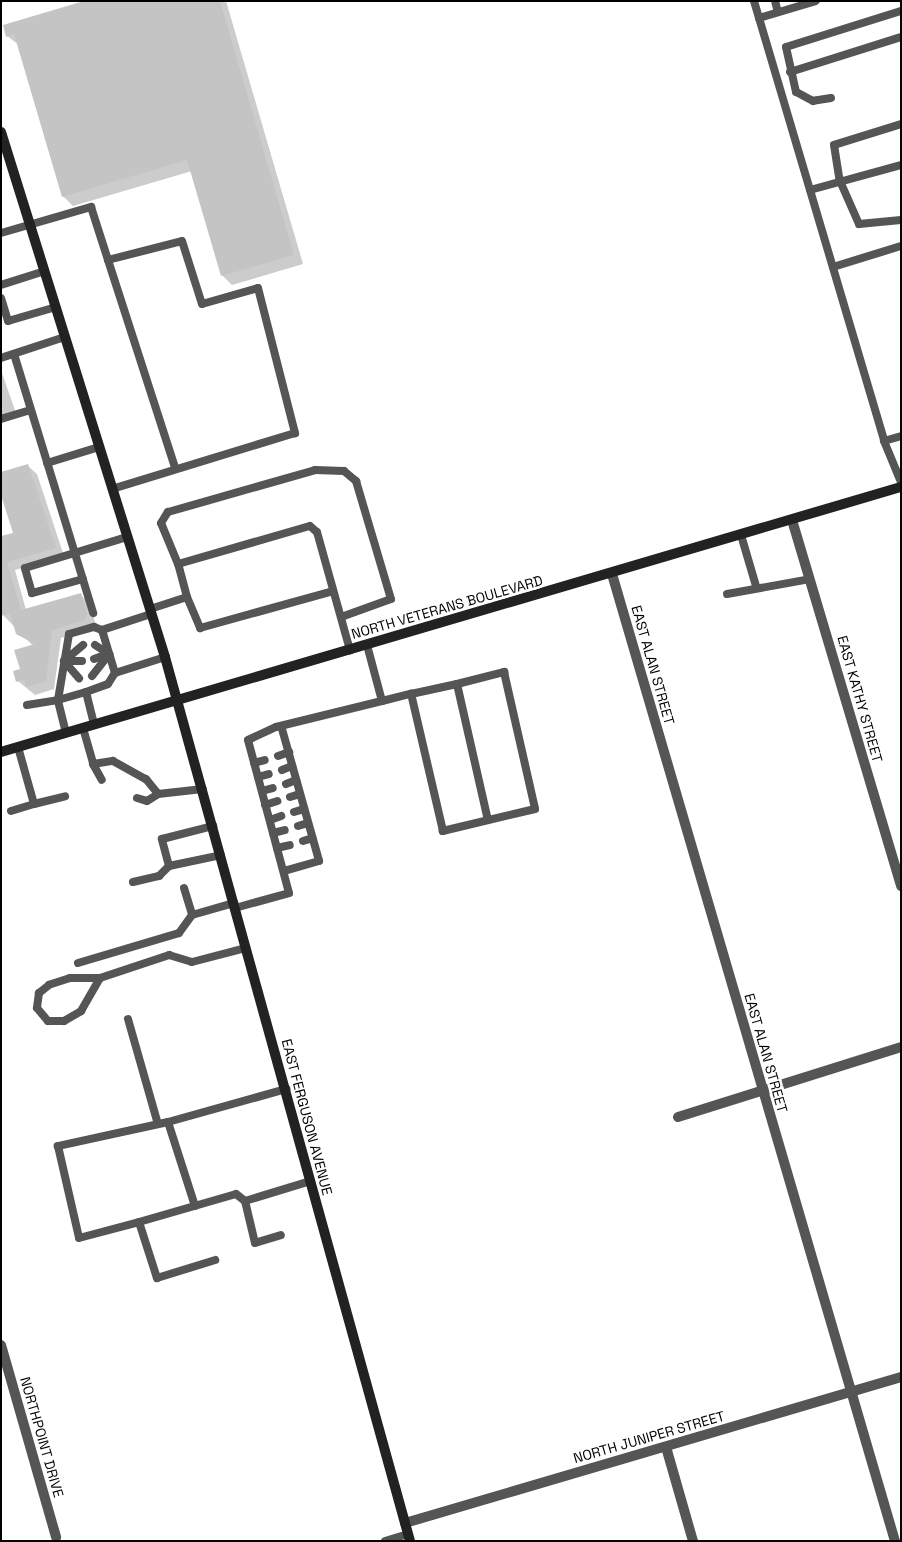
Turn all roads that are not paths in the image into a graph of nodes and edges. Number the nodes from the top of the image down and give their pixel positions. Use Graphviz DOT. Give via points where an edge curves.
graph roads {
  1 [pos="754,1"];
  2 [pos="775,1"];
  3 [pos="816,1"];
  4 [pos="901,11"];
  5 [pos="778,12"];
  6 [pos="759,18"];
  7 [pos="901,37"];
  8 [pos="790,72"];
  9 [pos="831,98"];
  10 [pos="901,124"];
  11 [pos="1,132"];
  12 [pos="4,147"];
  13 [pos="901,165"];
  14 [pos="840,181"];
  15 [pos="810,190"];
  16 [pos="901,220"];
  17 [pos="30,224"];
  18 [pos="1,233"];
  19 [pos="901,246"];
  20 [pos="108,260"];
  21 [pos="833,267"];
  22 [pos="45,271"];
  23 [pos="1,285"];
  24 [pos="1,298"];
  25 [pos="56,307"];
  26 [pos="65,337"];
  27 [pos="14,354"];
  28 [pos="1,358"];
  29 [pos="30,410"];
  30 [pos="1,419"];
  31 [pos="901,436"];
  32 [pos="884,441"];
  33 [pos="99,447"];
  34 [pos="47,463"];
  35 [pos="174,467"];
  36 [pos="901,482"];
  37 [pos="901,487"];
  38 [pos="112,489"];
  39 [pos="792,520"];
  40 [pos="742,535"];
  41 [pos="128,537"];
  42 [pos="75,554"];
  43 [pos="178,564"];
  44 [pos="612,574"];
  45 [pos="83,578"];
  46 [pos="810,579"];
  47 [pos="756,586"];
  48 [pos="333,591"];
  49 [pos="728,594"];
  50 [pos="187,597"];
  51 [pos="151,612"];
  52 [pos="93,613"];
  53 [pos="341,617"];
  54 [pos="102,630"];
  55 [pos="83,645"];
  56 [pos="95,645"];
  57 [pos="367,645"];
  58 [pos="350,650"];
  59 [pos="109,654"];
  60 [pos="165,657"];
  61 [pos="94,659"];
  62 [pos="64,661"];
  63 [pos="82,661"];
  64 [pos="115,673"];
  65 [pos="92,676"];
  66 [pos="79,678"];
  67 [pos="457,684"];
  68 [pos="86,692"];
  69 [pos="411,694"];
  70 [pos="58,700"];
  71 [pos="177,700"];
  72 [pos="382,701"];
  73 [pos="27,705"];
  74 [pos="94,724"];
  75 [pos="83,728"];
  76 [pos="282,729"];
  77 [pos="66,733"];
  78 [pos="18,747"];
  79 [pos="1,752"];
  80 [pos="288,752"];
  81 [pos="278,756"];
  82 [pos="265,760"];
  83 [pos="254,763"];
  84 [pos="93,764"];
  85 [pos="292,766"];
  86 [pos="282,770"];
  87 [pos="269,774"];
  88 [pos="258,777"];
  89 [pos="102,780"];
  90 [pos="296,780"];
  91 [pos="286,784"];
  92 [pos="273,788"];
  93 [pos="203,789"];
  94 [pos="262,791"];
  95 [pos="158,794"];
  96 [pos="300,794"];
  97 [pos="65,796"];
  98 [pos="290,797"];
  99 [pos="137,798"];
  100 [pos="277,801"];
  101 [pos="34,804"];
  102 [pos="266,805"];
  103 [pos="304,809"];
  104 [pos="10,811"];
  105 [pos="294,812"];
  106 [pos="281,816"];
  107 [pos="270,820"];
  108 [pos="488,820"];
  109 [pos="308,823"];
  110 [pos="213,826"];
  111 [pos="298,826"];
  112 [pos="285,830"];
  113 [pos="273,833"];
  114 [pos="312,838"];
  115 [pos="302,841"];
  116 [pos="290,845"];
  117 [pos="277,848"];
  118 [pos="221,854"];
  119 [pos="169,866"];
  120 [pos="284,871"];
  121 [pos="133,882"];
  122 [pos="901,886"];
  123 [pos="184,888"];
  124 [pos="235,906"];
  125 [pos="192,915"];
  126 [pos="246,948"];
  127 [pos="78,962"];
  128 [pos="100,978"];
  129 [pos="128,1019"];
  130 [pos="901,1047"];
  131 [pos="286,1089"];
  132 [pos="763,1091"];
  133 [pos="678,1117"];
  134 [pos="168,1122"];
  135 [pos="158,1124"];
  136 [pos="311,1181"];
  137 [pos="245,1201"];
  138 [pos="195,1206"];
  139 [pos="139,1222"];
  140 [pos="281,1235"];
  141 [pos="215,1260"];
  142 [pos="1,1346"];
  143 [pos="901,1378"];
  144 [pos="850,1392"];
  145 [pos="666,1447"];
  146 [pos="405,1523"];
  147 [pos="56,1537"];
  148 [pos="409,1537"];
  149 [pos="385,1541"];
  150 [pos="693,1541"];
  151 [pos="894,1541"];
  1 -- 6 [label="lane"];
  2 -- 5 [label="lane"];
  3 -- 5 [label="lane"];
  4 -- 8 [label="lane" via="792,42 786,47"];
  5 -- 6 [label="lane"];
  6 -- 15 [label="lane"];
  7 -- 8 [label="lane"];
  8 -- 9 [label="lane" via="796,92 804,99"];
  10 -- 14 [label="lane" via="834,146"];
  11 -- 12 [label="main road, EAST FERGUSON AVENUE"];
  12 -- 17 [label="main road, EAST FERGUSON AVENUE"];
  13 -- 14 [label="lane"];
  14 -- 15 [label="lane"];
  14 -- 16 [label="lane" via="859,224"];
  15 -- 21 [label="lane"];
  17 -- 18 [label="lane"];
  17 -- 20 [label="lane" via="91,207"];
  17 -- 22 [label="main road, EAST FERGUSON AVENUE"];
  19 -- 21 [label="lane"];
  20 -- 35 [label="lane"];
  20 -- 35 [label="lane" via="182,241 202,304 258,288 295,432"];
  21 -- 32 [label="lane"];
  22 -- 23 [label="lane"];
  22 -- 25 [label="main road, EAST FERGUSON AVENUE"];
  24 -- 25 [label="lane" via="8,321"];
  25 -- 26 [label="main road, EAST FERGUSON AVENUE"];
  26 -- 27 [label="lane"];
  26 -- 33 [label="main road, EAST FERGUSON AVENUE"];
  27 -- 28 [label="lane"];
  27 -- 29 [label="lane"];
  29 -- 30 [label="lane"];
  29 -- 34 [label="lane"];
  31 -- 32 [label="lane"];
  32 -- 36 [label="lane"];
  33 -- 34 [label="lane"];
  33 -- 38 [label="main road, EAST FERGUSON AVENUE"];
  34 -- 42 [label="lane"];
  35 -- 38 [label="lane"];
  37 -- 39 [label="main road, NORTH VETERANS BOULEVARD"];
  38 -- 41 [label="main road, EAST FERGUSON AVENUE"];
  39 -- 40 [label="main road, NORTH VETERANS BOULEVARD"];
  39 -- 46 [label="street, EAST KATHY STREET"];
  40 -- 44 [label="main road, NORTH VETERANS BOULEVARD"];
  40 -- 47 [label="lane"];
  41 -- 42 [label="lane"];
  41 -- 51 [label="main road, EAST FERGUSON AVENUE"];
  42 -- 45 [label="lane"];
  42 -- 45 [label="lane" via="25,568 32,593"];
  43 -- 48 [label="lane" via="310,526 317,532"];
  43 -- 50 [label="lane"];
  43 -- 53 [label="lane" via="161,523 168,512 315,470 344,471 356,481 391,599"];
  44 -- 57 [label="main road, NORTH VETERANS BOULEVARD"];
  44 -- 132 [label="street, EAST ALAN STREET"];
  45 -- 52 [label="lane"];
  46 -- 47 [label="lane"];
  46 -- 122 [label="street, EAST KATHY STREET"];
  47 -- 49 [label="lane"];
  48 -- 50 [label="lane" via="200,628"];
  48 -- 53 [label="lane"];
  50 -- 51 [label="lane"];
  51 -- 54 [label="lane"];
  51 -- 60 [label="main road, EAST FERGUSON AVENUE"];
  53 -- 58 [label="lane"];
  54 -- 59 [label="lane"];
  54 -- 62 [label="lane" via="94,627 69,634"];
  55 -- 62 [label="lane"];
  56 -- 59 [label="lane"];
  57 -- 58 [label="main road, NORTH VETERANS BOULEVARD"];
  57 -- 72 [label="lane"];
  58 -- 71 [label="main road, NORTH VETERANS BOULEVARD"];
  59 -- 61 [label="lane"];
  59 -- 64 [label="lane"];
  59 -- 65 [label="lane"];
  60 -- 64 [label="lane"];
  60 -- 71 [label="main road, EAST FERGUSON AVENUE"];
  62 -- 63 [label="lane"];
  62 -- 66 [label="lane"];
  62 -- 70 [label="lane"];
  64 -- 68 [label="lane" via="108,684"];
  67 -- 69 [label="lane"];
  67 -- 108 [label="lane"];
  67 -- 108 [label="lane" via="504,672 535,809"];
  68 -- 70 [label="lane"];
  68 -- 74 [label="lane"];
  69 -- 72 [label="lane"];
  69 -- 108 [label="lane" via="442,831"];
  70 -- 73 [label="lane"];
  70 -- 77 [label="lane"];
  71 -- 74 [label="main road, NORTH VETERANS BOULEVARD"];
  71 -- 93 [label="main road, EAST FERGUSON AVENUE"];
  72 -- 76 [label="lane"];
  74 -- 75 [label="main road, NORTH VETERANS BOULEVARD"];
  75 -- 77 [label="main road, NORTH VETERANS BOULEVARD"];
  75 -- 84 [label="lane"];
  76 -- 80 [label="lane"];
  76 -- 83 [label="lane" via="251,734 248,740"];
  77 -- 78 [label="main road, NORTH VETERANS BOULEVARD"];
  78 -- 79 [label="main road, NORTH VETERANS BOULEVARD"];
  78 -- 101 [label="lane"];
  80 -- 81 [label="lane"];
  80 -- 85 [label="lane"];
  82 -- 83 [label="lane"];
  83 -- 88 [label="lane"];
  84 -- 89 [label="lane"];
  84 -- 95 [label="lane" via="113,761 146,779"];
  85 -- 86 [label="lane"];
  85 -- 90 [label="lane"];
  87 -- 88 [label="lane"];
  88 -- 94 [label="lane"];
  90 -- 91 [label="lane"];
  90 -- 96 [label="lane"];
  92 -- 94 [label="lane"];
  93 -- 95 [label="lane"];
  93 -- 110 [label="main road, EAST FERGUSON AVENUE"];
  94 -- 102 [label="lane"];
  95 -- 99 [label="lane" via="147,801"];
  96 -- 98 [label="lane"];
  96 -- 103 [label="lane"];
  97 -- 101 [label="lane"];
  100 -- 102 [label="lane"];
  101 -- 104 [label="lane"];
  102 -- 107 [label="lane"];
  103 -- 105 [label="lane"];
  103 -- 109 [label="lane"];
  106 -- 107 [label="lane"];
  107 -- 113 [label="lane"];
  109 -- 111 [label="lane"];
  109 -- 114 [label="lane"];
  110 -- 118 [label="main road, EAST FERGUSON AVENUE"];
  110 -- 119 [label="lane" via="162,839"];
  112 -- 113 [label="lane"];
  113 -- 117 [label="lane"];
  114 -- 115 [label="lane"];
  114 -- 120 [label="lane" via="319,861"];
  116 -- 117 [label="lane"];
  117 -- 120 [label="lane"];
  118 -- 119 [label="lane"];
  118 -- 124 [label="main road, EAST FERGUSON AVENUE"];
  119 -- 121 [label="lane" via="158,876"];
  120 -- 124 [label="lane" via="290,893"];
  123 -- 125 [label="lane"];
  124 -- 125 [label="lane"];
  124 -- 126 [label="main road, EAST FERGUSON AVENUE"];
  125 -- 127 [label="lane" via="179,933"];
  126 -- 128 [label="lane" via="192,962 169,955"];
  126 -- 131 [label="main road, EAST FERGUSON AVENUE"];
  128 -- 128 [label="lane" via="81,1011 64,1020 48,1020 37,1008 39,993 49,984 70,978"];
  129 -- 135 [label="lane"];
  130 -- 132 [label="street"];
  131 -- 134 [label="lane"];
  131 -- 136 [label="main road, EAST FERGUSON AVENUE"];
  132 -- 133 [label="street"];
  132 -- 144 [label="street, EAST ALAN STREET"];
  134 -- 135 [label="lane"];
  134 -- 138 [label="lane"];
  135 -- 139 [label="lane" via="58,1146 79,1238"];
  136 -- 137 [label="lane"];
  136 -- 146 [label="main road, EAST FERGUSON AVENUE"];
  137 -- 138 [label="lane" via="236,1194"];
  137 -- 140 [label="lane" via="255,1243"];
  138 -- 139 [label="lane"];
  139 -- 141 [label="lane" via="157,1278"];
  142 -- 147 [label="street, NORTHPOINT DRIVE"];
  143 -- 144 [label="street, NORTH JUNIPER STREET"];
  144 -- 145 [label="street, NORTH JUNIPER STREET"];
  144 -- 151 [label="street, EAST ALAN STREET"];
  145 -- 146 [label="street, NORTH JUNIPER STREET"];
  145 -- 150 [label="street"];
  146 -- 148 [label="main road, EAST FERGUSON AVENUE"];
  148 -- 149 [label="lane"];
}
